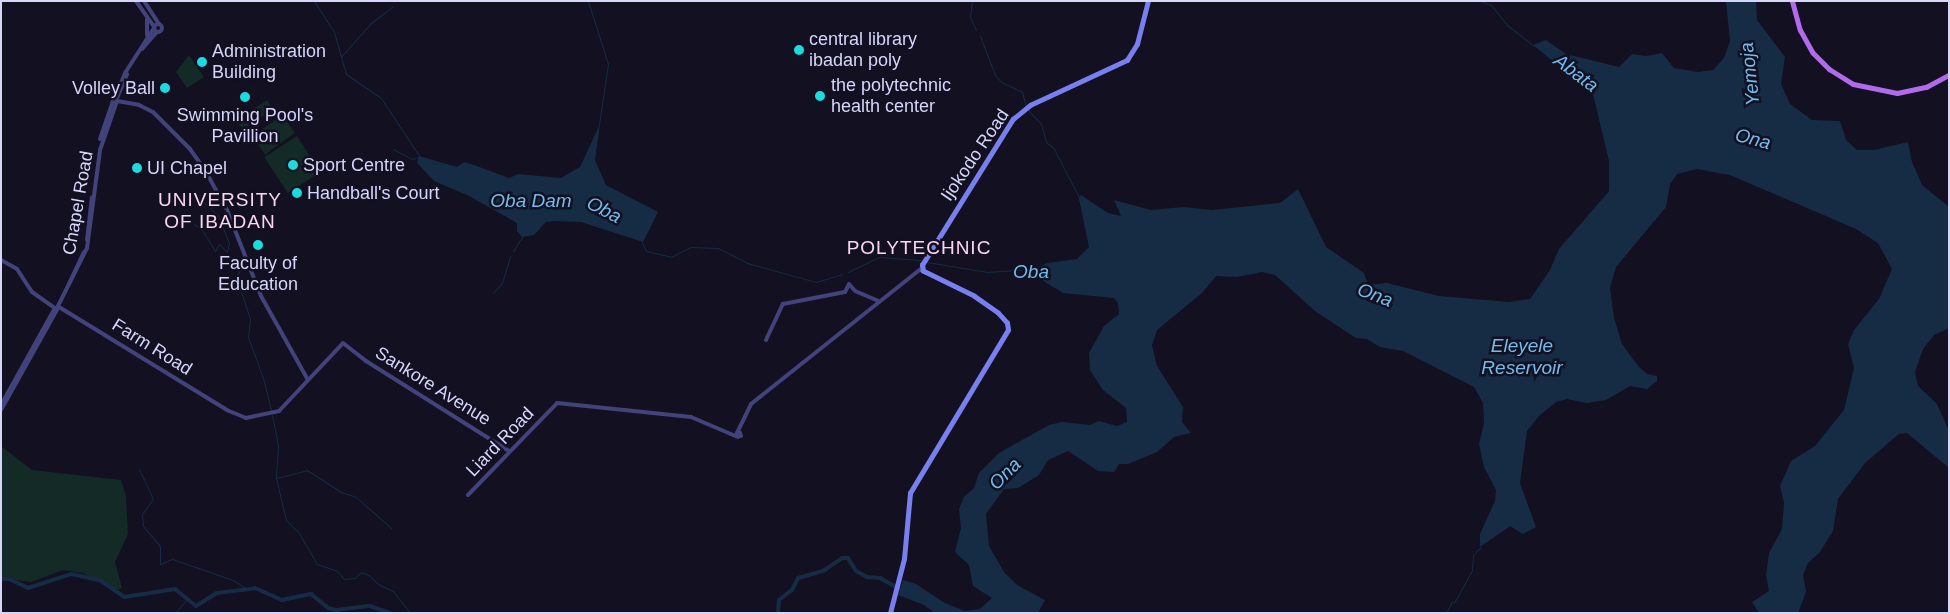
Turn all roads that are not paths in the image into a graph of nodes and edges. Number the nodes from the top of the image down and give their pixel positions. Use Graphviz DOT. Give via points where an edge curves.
graph roads {
  1 [pos="136,1"];
  2 [pos="144,1"];
  3 [pos="1148,1"];
  4 [pos="1794,1"];
  5 [pos="147,17"];
  6 [pos="155,29"];
  7 [pos="147,37"];
  8 [pos="1949,73"];
  9 [pos="116,99"];
  10 [pos="1,260"];
  11 [pos="922,268"];
  12 [pos="855,291"];
  13 [pos="845,292"];
  14 [pos="878,301"];
  15 [pos="57,307"];
  16 [pos="766,340"];
  17 [pos="308,380"];
  18 [pos="1,405"];
  19 [pos="1,410"];
  20 [pos="509,452"];
  21 [pos="468,496"];
  22 [pos="890,613"];
  1 -- 5 [label="street"];
  2 -- 6 [label="street" via="162,28"];
  3 -- 11 [label="main road, Ijokodo Road" via="1137,44 1127,60 1030,105 1006,128"];
  4 -- 8 [label="main road" via="1803,30 1815,51 1830,67 1854,82 1876,88 1905,89"];
  5 -- 6 [label="street"];
  5 -- 7 [label="street"];
  6 -- 7 [label="street, Chapel Road"];
  6 -- 9 [label="street, Chapel Road" via="130,67"];
  7 -- 9 [label="street, Chapel Road"];
  9 -- 15 [label="street, Chapel Road" via="98,150 85,248"];
  9 -- 17 [label="street" via="153,112 190,149 223,200 250,272"];
  10 -- 15 [label="street" via="17,270 32,292"];
  11 -- 14 [label="street"];
  11 -- 22 [label="main road" via="986,304 1004,318 1008,330 910,492 899,578"];
  12 -- 13 [label="street"];
  12 -- 13 [label="street" via="848,284"];
  12 -- 14 [label="street"];
  13 -- 16 [label="street" via="785,303"];
  14 -- 20 [label="street, Liard Road" via="752,404 738,434 691,417 557,404"];
  15 -- 17 [label="street, Farm Road" via="242,417 279,411"];
  15 -- 18 [label="street"];
  15 -- 19 [label="street"];
  17 -- 20 [label="street, Sankore Avenue" via="343,343"];
  20 -- 21 [label="street, Liard Road"];
}
